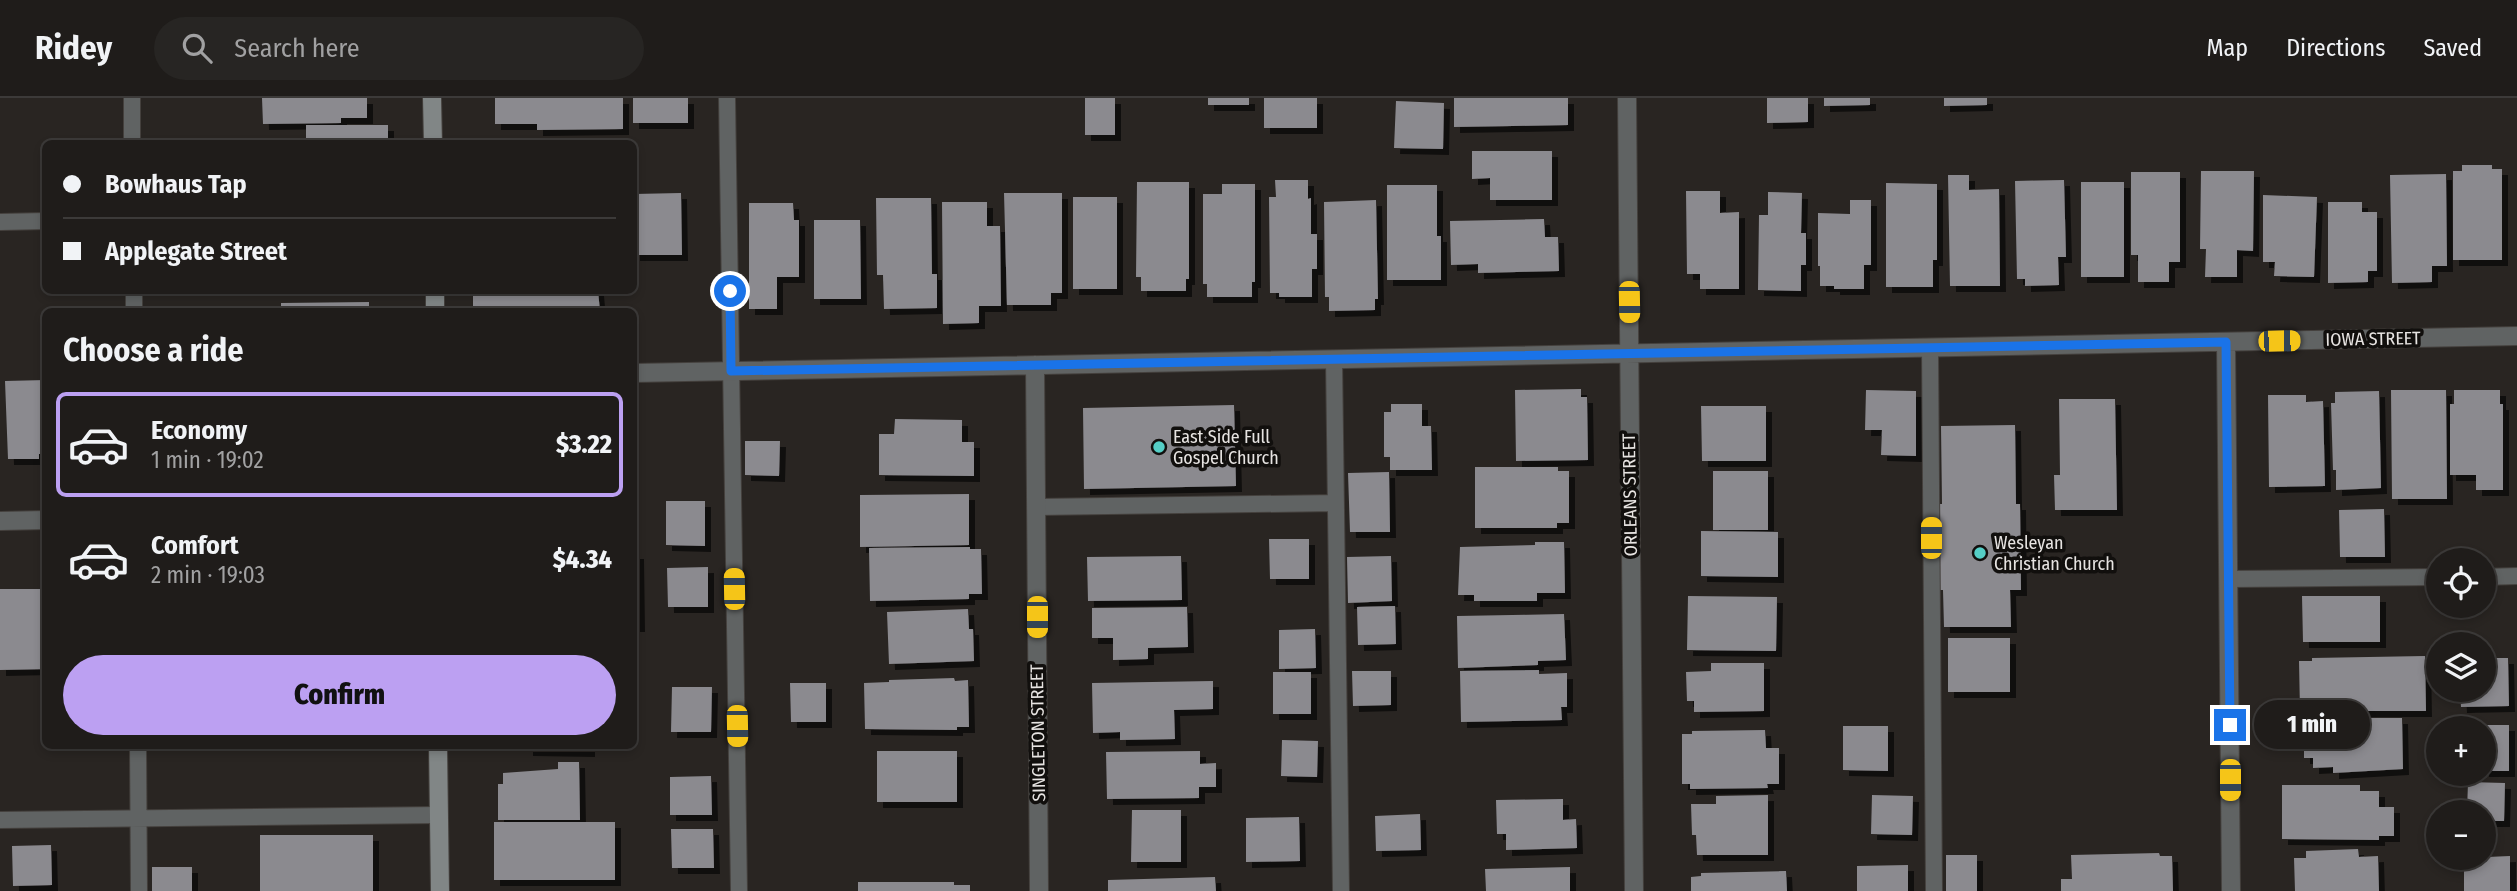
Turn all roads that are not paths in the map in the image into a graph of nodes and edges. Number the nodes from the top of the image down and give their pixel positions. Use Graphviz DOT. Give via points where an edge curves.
graph roads {
  1 [pos="132,98"];
  2 [pos="432,98"];
  3 [pos="727,98"];
  4 [pos="1627,98"];
  5 [pos="132,140"];
  6 [pos="433,140"];
  7 [pos="42,221"];
  8 [pos="0,222"];
  9 [pos="2517,336"];
  10 [pos="2226,342"];
  11 [pos="1930,348"];
  12 [pos="1629,354"];
  13 [pos="1335,359"];
  14 [pos="1035,365"];
  15 [pos="731,371"];
  16 [pos="637,373"];
  17 [pos="1336,503"];
  18 [pos="1036,507"];
  19 [pos="42,520"];
  20 [pos="0,521"];
  21 [pos="2517,576"];
  22 [pos="2426,577"];
  23 [pos="2496,577"];
  24 [pos="2228,579"];
  25 [pos="138,749"];
  26 [pos="438,749"];
  27 [pos="439,814"];
  28 [pos="139,816"];
  29 [pos="0,820"];
  30 [pos="139,891"];
  31 [pos="440,891"];
  32 [pos="739,891"];
  33 [pos="1039,891"];
  34 [pos="1341,891"];
  35 [pos="1634,891"];
  36 [pos="1934,891"];
  37 [pos="2231,891"];
  1 -- 5 [label="lane"];
  2 -- 6 [label="main road"];
  3 -- 15 [label="lane"];
  4 -- 12 [label="street, ORLEANS STREET"];
  7 -- 8 [label="lane"];
  9 -- 10 [label="street, IOWA STREET"];
  10 -- 11 [label="street, IOWA STREET"];
  10 -- 24 [label="street"];
  11 -- 12 [label="street, IOWA STREET"];
  11 -- 36 [label="lane"];
  12 -- 13 [label="street, IOWA STREET"];
  12 -- 35 [label="street, ORLEANS STREET"];
  13 -- 14 [label="street, IOWA STREET"];
  13 -- 17 [label="lane"];
  14 -- 15 [label="street, IOWA STREET"];
  14 -- 18 [label="street, SINGLETON STREET"];
  15 -- 16 [label="street, IOWA STREET"];
  15 -- 32 [label="lane"];
  17 -- 18 [label="lane"];
  17 -- 34 [label="lane"];
  18 -- 33 [label="street, SINGLETON STREET"];
  19 -- 20 [label="street"];
  21 -- 23 [label="lane"];
  22 -- 24 [label="lane"];
  24 -- 37 [label="street"];
  25 -- 28 [label="lane"];
  26 -- 27 [label="main road"];
  27 -- 28 [label="lane"];
  27 -- 31 [label="main road"];
  28 -- 29 [label="lane"];
  28 -- 30 [label="lane"];
}
